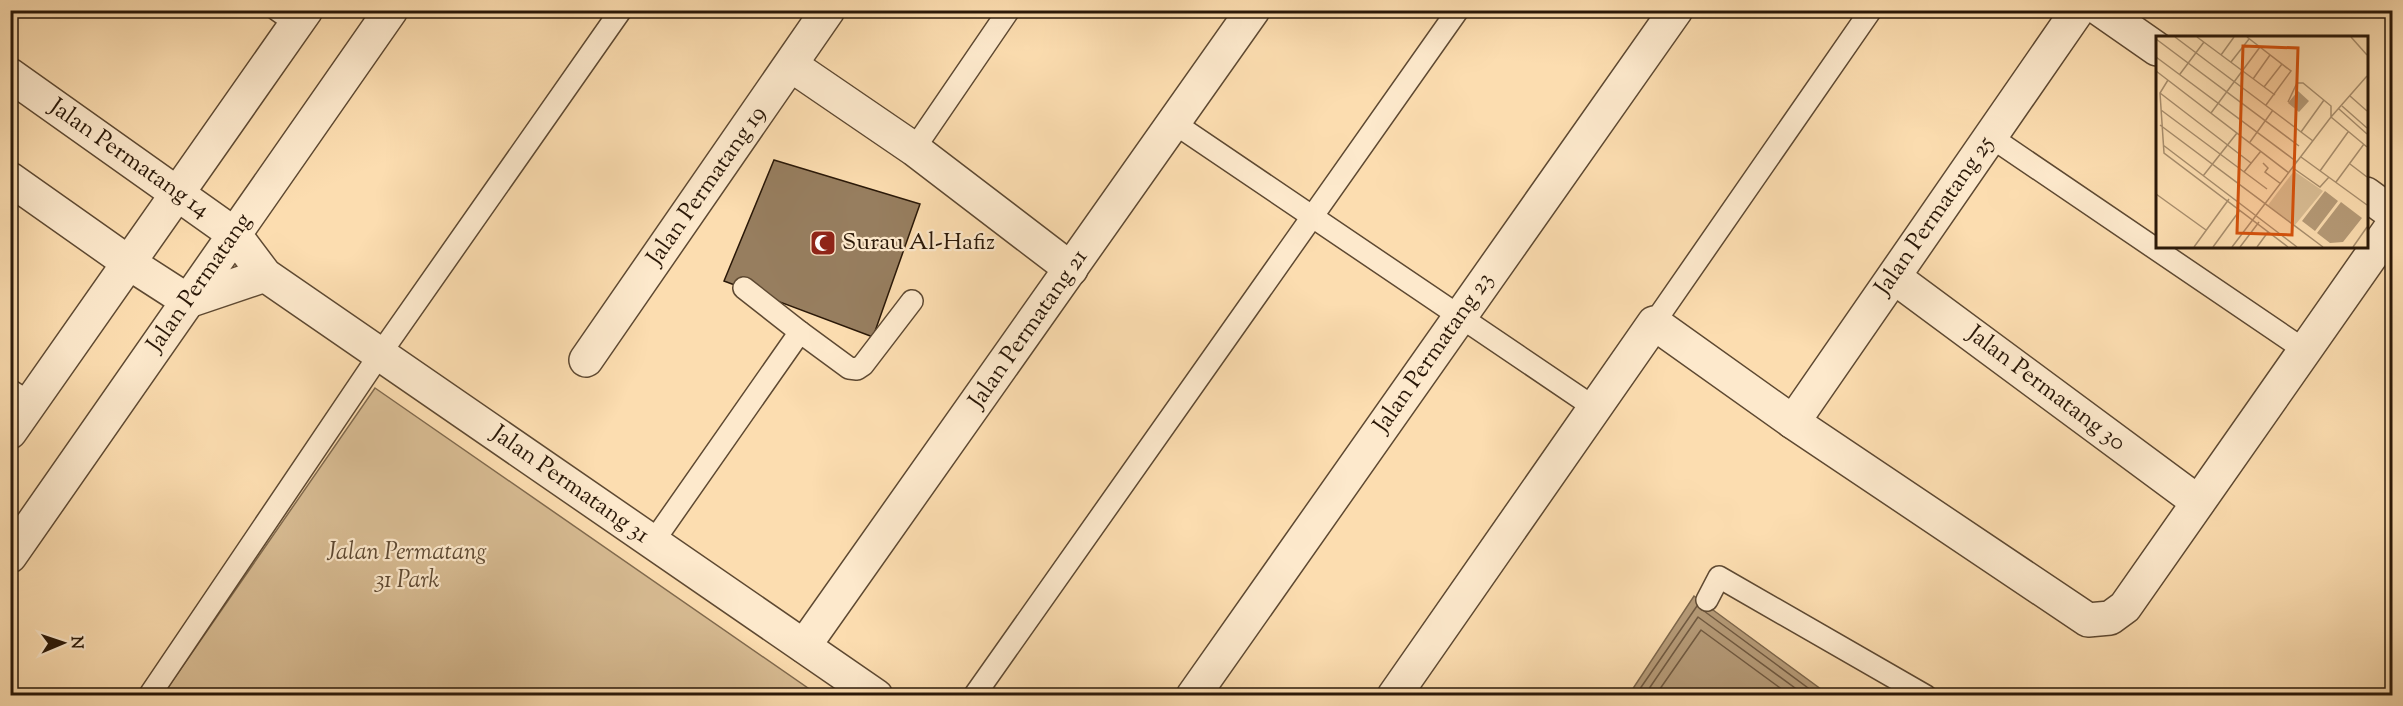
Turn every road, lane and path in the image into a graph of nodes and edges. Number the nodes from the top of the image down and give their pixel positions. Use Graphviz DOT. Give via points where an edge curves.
graph roads {
  1 [pos="391,10"];
  2 [pos="621,10"];
  3 [pos="828,10"];
  4 [pos="1009,10"];
  5 [pos="1253,10"];
  6 [pos="1458,10"];
  7 [pos="1676,10"];
  8 [pos="1871,10"];
  9 [pos="2078,10"];
  10 [pos="2101,10"];
  11 [pos="293,15"];
  12 [pos="2156,48"];
  13 [pos="791,65"];
  14 [pos="10,75"];
  15 [pos="1174,123"];
  16 [pos="1991,136"];
  17 [pos="914,149"];
  18 [pos="10,180"];
  19 [pos="177,194"];
  20 [pos="2367,195"];
  21 [pos="2392,213"];
  22 [pos="1313,218"];
  23 [pos="2392,226"];
  24 [pos="234,234"];
  25 [pos="129,263"];
  26 [pos="1071,269"];
  27 [pos="265,276"];
  28 [pos="1894,277"];
  29 [pos="744,288"];
  30 [pos="189,301"];
  31 [pos="912,301"];
  32 [pos="1459,316"];
  33 [pos="1654,322"];
  34 [pos="800,332"];
  35 [pos="2306,351"];
  36 [pos="380,354"];
  37 [pos="586,360"];
  38 [pos="20,397"];
  39 [pos="1595,408"];
  40 [pos="1792,422"];
  41 [pos="10,432"];
  42 [pos="2198,502"];
  43 [pos="653,542"];
  44 [pos="10,555"];
  45 [pos="1707,600"];
  46 [pos="804,646"];
  47 [pos="866,693"];
  48 [pos="149,696"];
  49 [pos="974,696"];
  50 [pos="1192,696"];
  51 [pos="1394,696"];
  52 [pos="1926,696"];
  1 -- 24 [label="street, Jalan Permatang"];
  2 -- 36 [label="lane"];
  3 -- 13 [label="street, Jalan Permatang 19"];
  4 -- 17 [label="lane"];
  5 -- 15 [label="street, Jalan Permatang 21"];
  6 -- 22 [label="lane"];
  7 -- 32 [label="street, Jalan Permatang 23"];
  8 -- 33 [label="lane"];
  9 -- 16 [label="street, Jalan Permatang 25"];
  10 -- 12 [label="street"];
  11 -- 19 [label="street"];
  13 -- 17 [label="street"];
  13 -- 37 [label="street, Jalan Permatang 19"];
  14 -- 19 [label="street, Jalan Permatang 14"];
  15 -- 22 [label="lane"];
  15 -- 26 [label="street, Jalan Permatang 21"];
  16 -- 28 [label="street, Jalan Permatang 25"];
  16 -- 35 [label="lane"];
  17 -- 26 [label="street"];
  18 -- 25 [label="street"];
  19 -- 24 [label="street, Jalan Permatang 14"];
  19 -- 25 [label="street"];
  20 -- 21 [label="street"];
  22 -- 32 [label="lane"];
  22 -- 49 [label="lane"];
  23 -- 35 [label="street"];
  24 -- 27 [label="street, Jalan Permatang 14"];
  24 -- 30 [label="street, Jalan Permatang"];
  25 -- 30 [label="street"];
  25 -- 38 [label="street"];
  26 -- 46 [label="street, Jalan Permatang 21"];
  27 -- 30 [label="street"];
  27 -- 36 [label="street, Jalan Permatang 31"];
  28 -- 40 [label="street, Jalan Permatang 25"];
  28 -- 42 [label="street, Jalan Permatang 30"];
  29 -- 34 [label="lane"];
  30 -- 44 [label="street, Jalan Permatang"];
  31 -- 34 [label="lane" via="857,369 849,368"];
  32 -- 39 [label="lane"];
  32 -- 50 [label="street, Jalan Permatang 23"];
  33 -- 39 [label="street"];
  33 -- 40 [label="street"];
  34 -- 43 [label="lane"];
  35 -- 42 [label="street"];
  36 -- 43 [label="street, Jalan Permatang 31"];
  36 -- 48 [label="lane"];
  38 -- 41 [label="street"];
  39 -- 51 [label="street"];
  40 -- 42 [label="street" via="2088,620 2110,618 2125,607"];
  43 -- 46 [label="street, Jalan Permatang 31"];
  45 -- 52 [label="lane" via="1719,578"];
  46 -- 47 [label="street, Jalan Permatang 31"];
}
